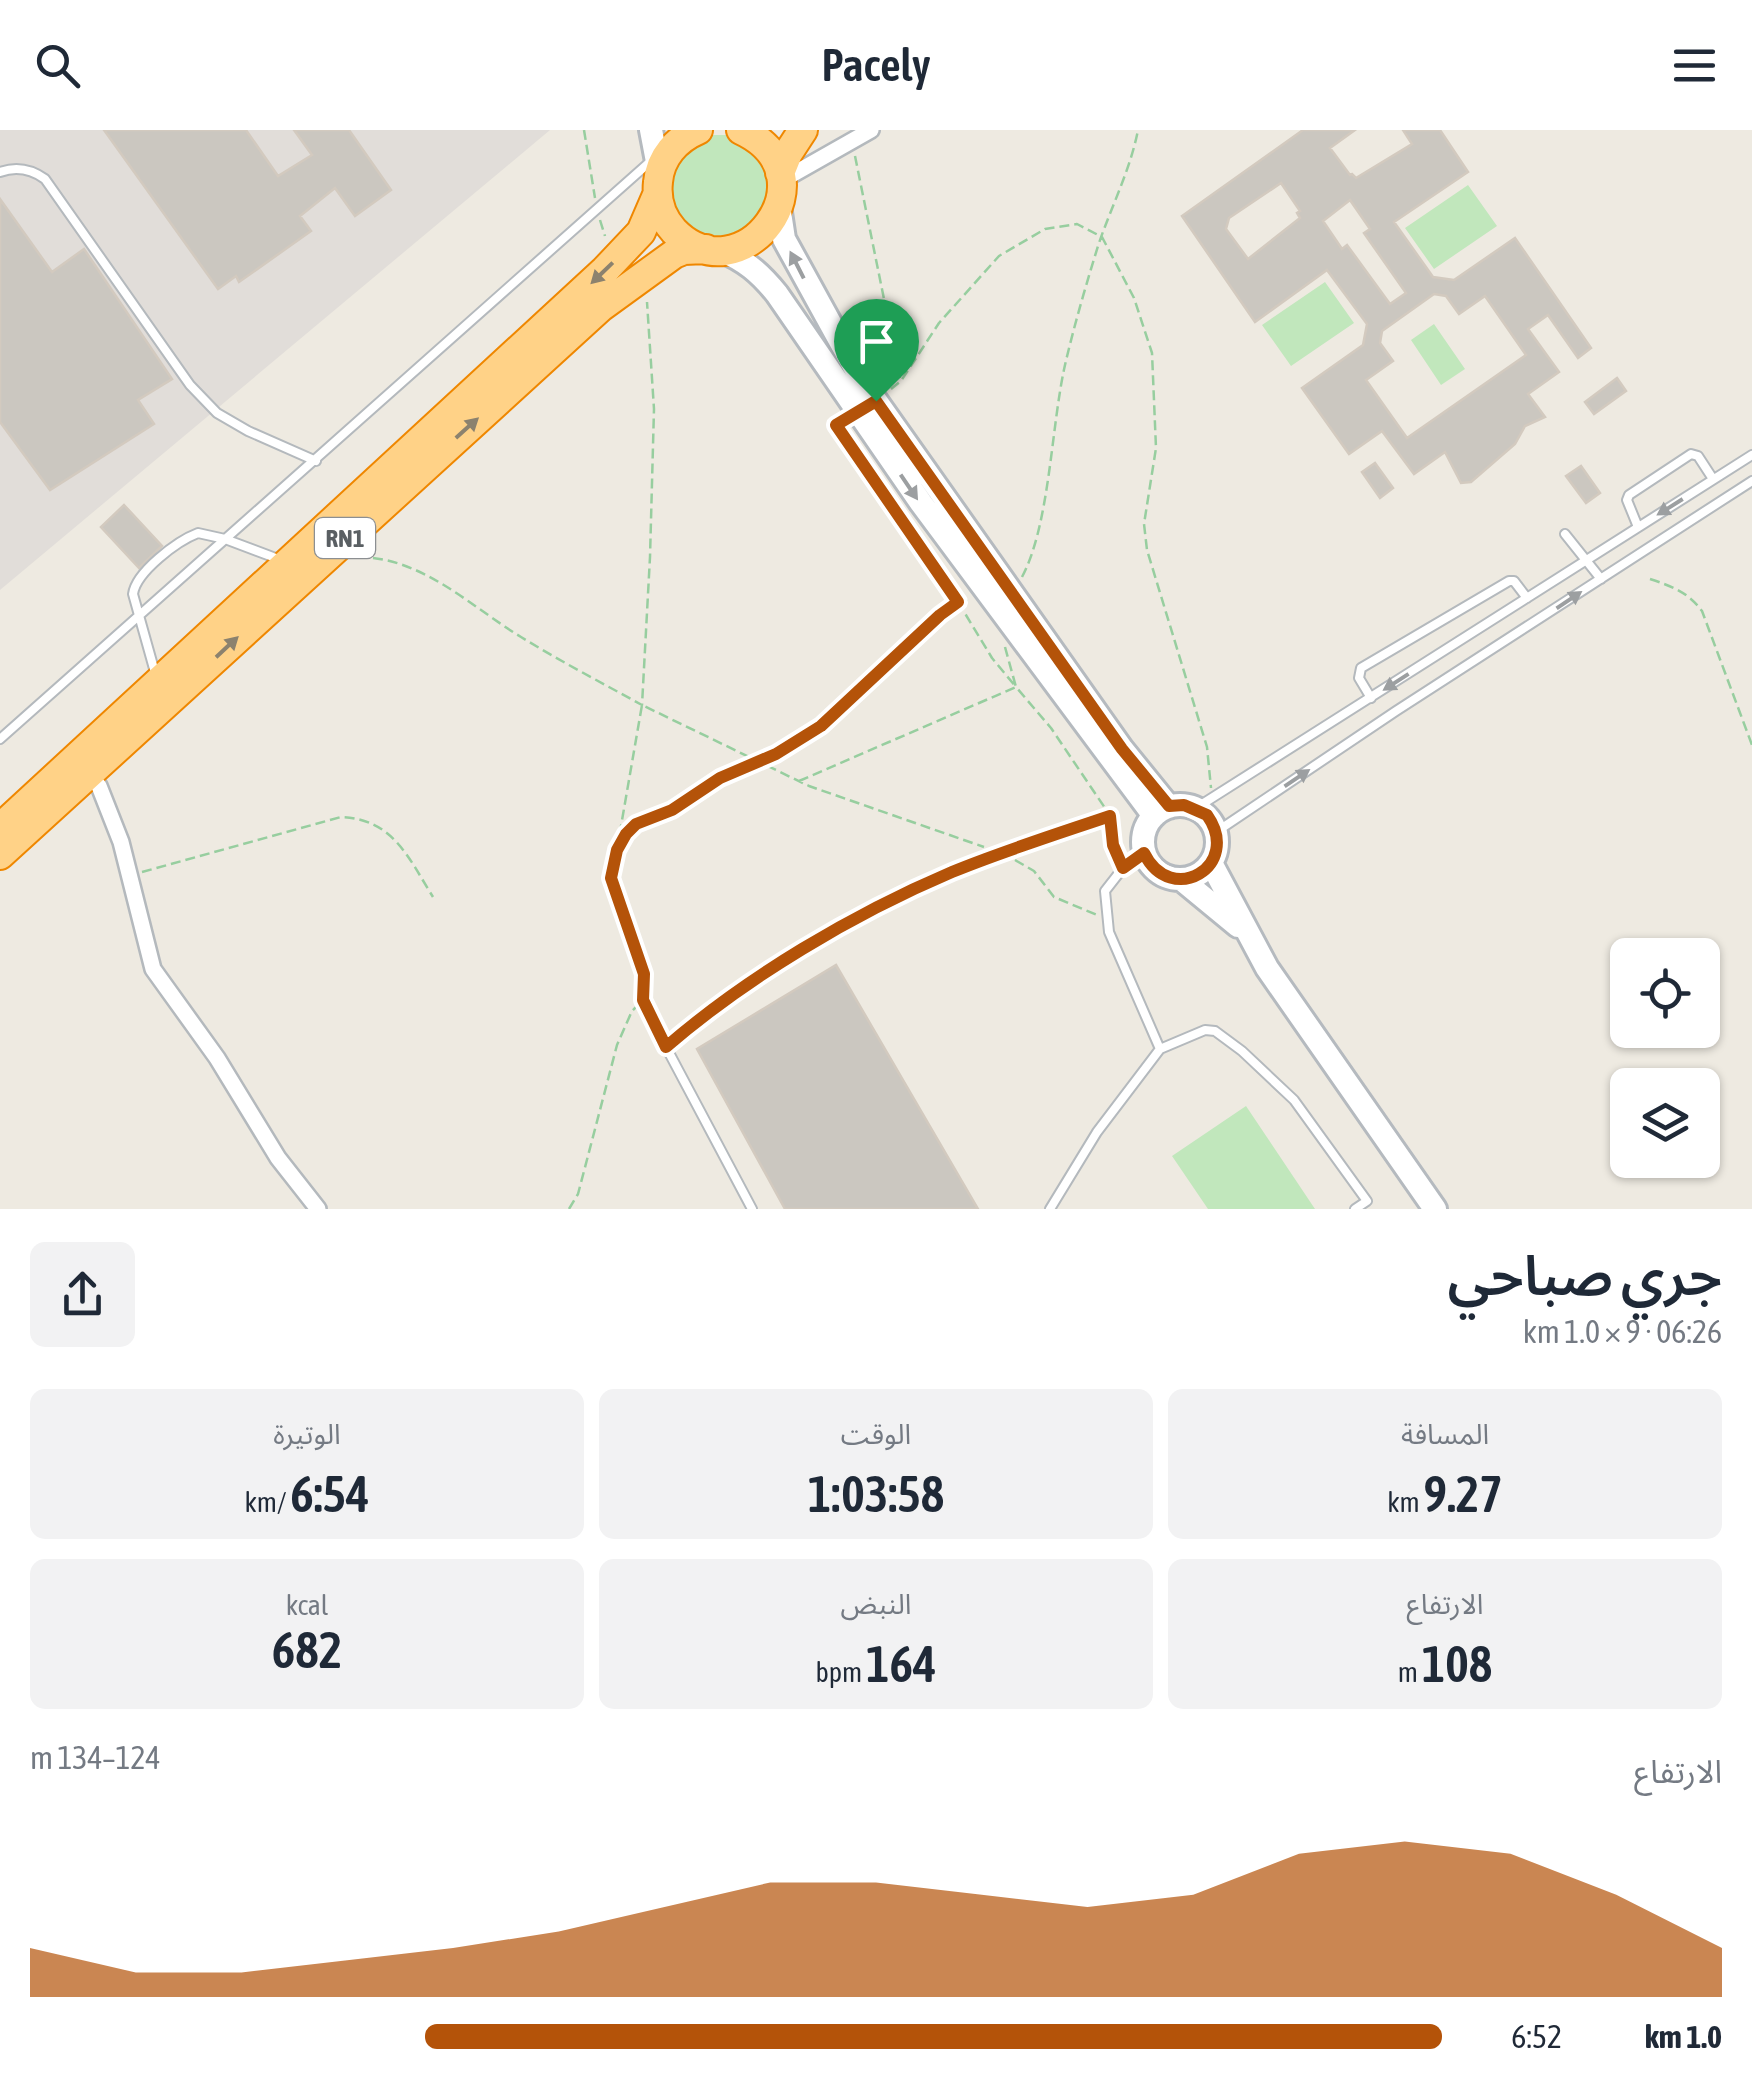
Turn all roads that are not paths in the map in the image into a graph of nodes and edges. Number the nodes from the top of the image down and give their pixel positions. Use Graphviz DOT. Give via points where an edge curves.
graph roads {
  1 [pos="651,130"];
  2 [pos="698,130"];
  3 [pos="740,130"];
  4 [pos="804,130"];
  5 [pos="871,130"];
  6 [pos="0,172"];
  7 [pos="658,174"];
  8 [pos="780,187"];
  9 [pos="713,250"];
  10 [pos="867,407"];
  11 [pos="1752,455"];
  12 [pos="316,461"];
  13 [pos="1713,479"];
  14 [pos="1752,481"];
  15 [pos="1638,527"];
  16 [pos="1565,534"];
  17 [pos="225,538"];
  18 [pos="1586,561"];
  19 [pos="285,562"];
  20 [pos="1601,579"];
  21 [pos="1528,598"];
  22 [pos="140,614"];
  23 [pos="157,682"];
  24 [pos="1372,698"];
  25 [pos="0,739"];
  26 [pos="89,774"];
  27 [pos="1205,803"];
  28 [pos="1162,811"];
  29 [pos="1110,816"];
  30 [pos="0,828"];
  31 [pos="1216,832"];
  32 [pos="1144,853"];
  33 [pos="0,855"];
  34 [pos="1211,863"];
  35 [pos="1181,879"];
  36 [pos="1245,931"];
  37 [pos="1160,1049"];
  38 [pos="318,1209"];
  39 [pos="752,1209"];
  40 [pos="1050,1209"];
  41 [pos="1355,1209"];
  42 [pos="1435,1209"];
  1 -- 7 [label="main road"];
  2 -- 7 [label="highway, RN1" via="673,147"];
  3 -- 8 [label="highway" via="768,150"];
  4 -- 8 [label="highway, RN1" via="788,153"];
  5 -- 8 [label="street"];
  6 -- 12 [label="lane" via="20,169 45,179 190,385 218,413"];
  7 -- 9 [label="highway" via="662,214 673,230"];
  7 -- 12 [label="lane" via="596,208"];
  7 -- 19 [label="highway, RN1, one-way" via="641,232 618,256"];
  8 -- 9 [label="highway, RN1" via="771,224 757,238"];
  10 -- 8 [label="main road, one-way" via="784,239"];
  9 -- 10 [label="main road" via="740,258 768,282"];
  26 -- 9 [label="highway, RN1, one-way" via="601,307 674,254"];
  10 -- 28 [label="main road" via="920,504 999,591"];
  11 -- 13 [label="lane"];
  12 -- 17 [label="lane"];
  13 -- 15 [label="lane, one-way"];
  13 -- 15 [label="lane" via="1696,454 1676,464 1627,497"];
  14 -- 20 [label="lane"];
  15 -- 18 [label="lane"];
  16 -- 18 [label="lane"];
  17 -- 19 [label="lane"];
  17 -- 22 [label="lane"];
  17 -- 22 [label="lane" via="194,534 142,572 133,594"];
  18 -- 20 [label="lane"];
  18 -- 21 [label="lane"];
  19 -- 23 [label="highway, RN1"];
  31 -- 20 [label="lane, one-way"];
  21 -- 24 [label="lane, one-way"];
  21 -- 24 [label="lane" via="1509,580 1360,668"];
  22 -- 23 [label="lane"];
  22 -- 25 [label="lane"];
  23 -- 30 [label="highway, RN1"];
  24 -- 27 [label="lane"];
  26 -- 33 [label="highway, RN1"];
  26 -- 38 [label="street" via="132,875 152,969"];
  27 -- 28 [label="main road"];
  27 -- 31 [label="main road"];
  28 -- 32 [label="main road" via="1145,830"];
  29 -- 39 [label="lane" via="952,872 865,913 666,1047"];
  31 -- 34 [label="main road"];
  32 -- 35 [label="main road" via="1158,872"];
  32 -- 37 [label="lane" via="1105,891 1109,932"];
  34 -- 35 [label="main road"];
  34 -- 36 [label="main road"];
  35 -- 36 [label="main road"];
  36 -- 42 [label="main road"];
  37 -- 40 [label="lane" via="1096,1132"];
  37 -- 41 [label="lane" via="1205,1030 1242,1051 1294,1100 1367,1201"];
}
